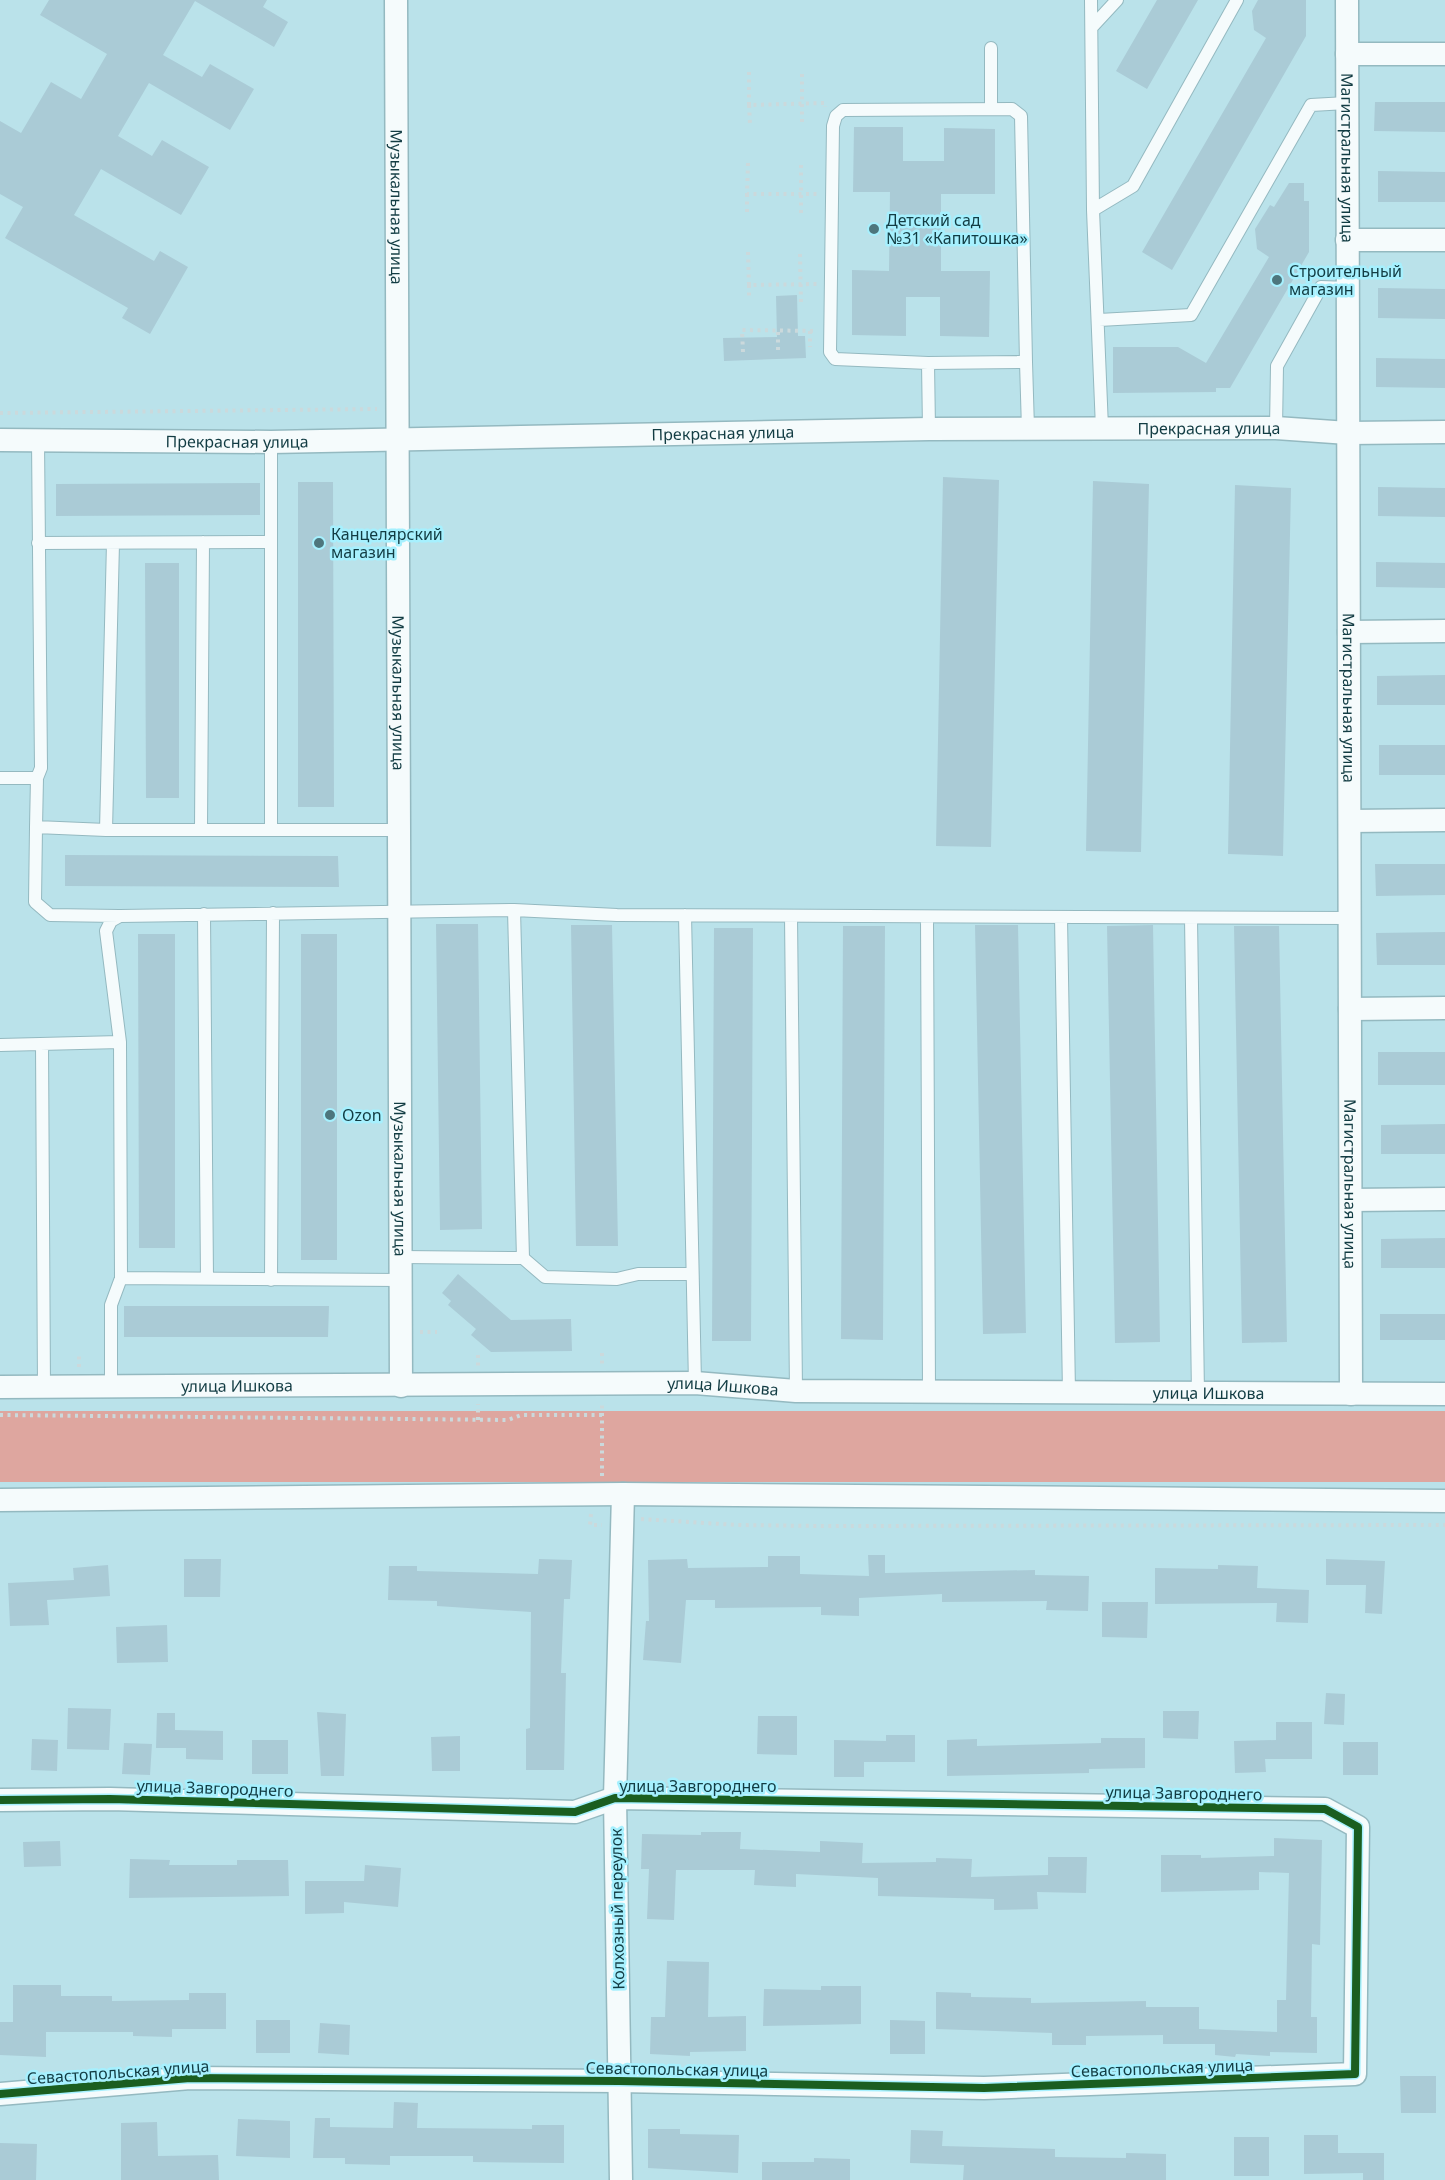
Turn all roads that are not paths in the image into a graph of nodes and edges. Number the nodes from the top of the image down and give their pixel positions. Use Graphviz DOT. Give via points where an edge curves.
graph roads {
  1 [pos="396,0"];
  2 [pos="1091,0"];
  3 [pos="1117,0"];
  4 [pos="1237,0"];
  5 [pos="1347,0"];
  6 [pos="1092,27"];
  7 [pos="991,48"];
  8 [pos="1347,54"];
  9 [pos="1445,54"];
  10 [pos="1347,103"];
  11 [pos="991,109"];
  12 [pos="1093,210"];
  13 [pos="1347,240"];
  14 [pos="1445,240"];
  15 [pos="1348,288"];
  16 [pos="1099,320"];
  17 [pos="1026,362"];
  18 [pos="928,363"];
  19 [pos="1101,428"];
  20 [pos="1276,428"];
  21 [pos="928,429"];
  22 [pos="1028,429"];
  23 [pos="1445,432"];
  24 [pos="1348,433"];
  25 [pos="0,440"];
  26 [pos="38,440"];
  27 [pos="398,440"];
  28 [pos="271,442"];
  29 [pos="203,542"];
  30 [pos="270,542"];
  31 [pos="38,543"];
  32 [pos="113,543"];
  33 [pos="1445,631"];
  34 [pos="1350,632"];
  35 [pos="0,778"];
  36 [pos="36,778"];
  37 [pos="1445,820"];
  38 [pos="1350,821"];
  39 [pos="36,827"];
  40 [pos="201,828"];
  41 [pos="270,829"];
  42 [pos="106,830"];
  43 [pos="400,830"];
  44 [pos="514,910"];
  45 [pos="400,912"];
  46 [pos="273,913"];
  47 [pos="204,914"];
  48 [pos="685,915"];
  49 [pos="120,916"];
  50 [pos="791,916"];
  51 [pos="927,917"];
  52 [pos="1061,917"];
  53 [pos="1191,918"];
  54 [pos="1350,918"];
  55 [pos="1445,1008"];
  56 [pos="1350,1009"];
  57 [pos="120,1042"];
  58 [pos="42,1044"];
  59 [pos="0,1045"];
  60 [pos="1445,1199"];
  61 [pos="1351,1200"];
  62 [pos="401,1257"];
  63 [pos="523,1258"];
  64 [pos="691,1274"];
  65 [pos="121,1278"];
  66 [pos="207,1279"];
  67 [pos="271,1280"];
  68 [pos="400,1280"];
  69 [pos="695,1383"];
  70 [pos="401,1386"];
  71 [pos="0,1388"];
  72 [pos="44,1388"];
  73 [pos="111,1388"];
  74 [pos="796,1391"];
  75 [pos="929,1392"];
  76 [pos="1069,1393"];
  77 [pos="1198,1394"];
  78 [pos="1352,1394"];
  79 [pos="1445,1394"];
  80 [pos="623,1494"];
  81 [pos="0,1500"];
  82 [pos="1445,1501"];
  83 [pos="615,1798"];
  84 [pos="0,1800"];
  85 [pos="1354,2074"];
  86 [pos="620,2081"];
  87 [pos="0,2094"];
  88 [pos="621,2180"];
  1 -- 27 [label="street, Музыкальная улица"];
  2 -- 6 [label="lane"];
  3 -- 6 [label="lane"];
  4 -- 12 [label="lane" via="1133,186"];
  5 -- 8 [label="street, Магистральная улица"];
  6 -- 12 [label="lane"];
  7 -- 11 [label="lane"];
  8 -- 9 [label="street"];
  8 -- 10 [label="street, Магистральная улица"];
  10 -- 13 [label="street, Магистральная улица"];
  10 -- 16 [label="lane" via="1311,105 1191,315"];
  11 -- 17 [label="lane" via="1012,109 1021,116"];
  11 -- 18 [label="lane" via="843,110 833,126 830,351 835,359"];
  12 -- 16 [label="lane"];
  13 -- 14 [label="street"];
  13 -- 15 [label="street, Магистральная улица"];
  15 -- 20 [label="lane" via="1321,288 1277,366"];
  15 -- 24 [label="street, Магистральная улица"];
  16 -- 19 [label="lane"];
  17 -- 18 [label="lane"];
  17 -- 22 [label="lane"];
  18 -- 21 [label="lane"];
  19 -- 20 [label="street, Прекрасная улица"];
  19 -- 22 [label="street, Прекрасная улица"];
  20 -- 24 [label="street, Прекрасная улица"];
  21 -- 22 [label="street, Прекрасная улица"];
  21 -- 27 [label="street, Прекрасная улица"];
  23 -- 24 [label="street, Прекрасная улица"];
  24 -- 34 [label="street, Магистральная улица"];
  25 -- 26 [label="street, Прекрасная улица"];
  26 -- 28 [label="street, Прекрасная улица"];
  26 -- 31 [label="lane"];
  27 -- 28 [label="street, Прекрасная улица"];
  27 -- 43 [label="street, Музыкальная улица"];
  28 -- 30 [label="lane"];
  29 -- 30 [label="lane"];
  29 -- 32 [label="lane"];
  29 -- 40 [label="lane"];
  30 -- 41 [label="lane"];
  31 -- 32 [label="lane"];
  31 -- 36 [label="lane" via="42,750"];
  32 -- 42 [label="lane"];
  33 -- 34 [label="street"];
  34 -- 38 [label="street, Магистральная улица"];
  35 -- 36 [label="lane"];
  36 -- 39 [label="lane"];
  37 -- 38 [label="street"];
  38 -- 54 [label="street, Магистральная улица"];
  39 -- 42 [label="lane"];
  39 -- 49 [label="lane" via="35,902 50,915"];
  40 -- 41 [label="lane"];
  40 -- 42 [label="lane"];
  41 -- 43 [label="lane"];
  43 -- 45 [label="street, Музыкальная улица"];
  44 -- 45 [label="lane"];
  44 -- 48 [label="lane"];
  44 -- 63 [label="lane"];
  45 -- 46 [label="lane"];
  45 -- 62 [label="street, Музыкальная улица"];
  46 -- 47 [label="lane"];
  46 -- 67 [label="lane"];
  47 -- 49 [label="lane"];
  47 -- 66 [label="lane"];
  48 -- 50 [label="lane"];
  48 -- 64 [label="lane"];
  49 -- 57 [label="lane" via="111,921 106,931"];
  50 -- 51 [label="lane"];
  50 -- 74 [label="lane"];
  51 -- 52 [label="lane"];
  51 -- 75 [label="lane"];
  52 -- 53 [label="lane"];
  52 -- 76 [label="lane"];
  53 -- 54 [label="lane"];
  53 -- 77 [label="lane"];
  54 -- 56 [label="street, Магистральная улица"];
  55 -- 56 [label="street"];
  56 -- 61 [label="street, Магистральная улица"];
  57 -- 58 [label="lane"];
  57 -- 65 [label="lane"];
  58 -- 59 [label="lane"];
  58 -- 72 [label="lane"];
  60 -- 61 [label="street"];
  61 -- 78 [label="street, Магистральная улица"];
  62 -- 63 [label="lane"];
  62 -- 68 [label="street, Музыкальная улица"];
  63 -- 64 [label="lane" via="545,1277 617,1279 638,1274"];
  64 -- 69 [label="lane"];
  65 -- 66 [label="lane"];
  65 -- 73 [label="lane" via="111,1305"];
  66 -- 67 [label="lane"];
  67 -- 68 [label="lane"];
  68 -- 70 [label="street, Музыкальная улица"];
  69 -- 70 [label="street, улица Ишкова"];
  69 -- 74 [label="street, улица Ишкова"];
  70 -- 73 [label="street, улица Ишкова"];
  71 -- 72 [label="street, улица Ишкова"];
  72 -- 73 [label="street, улица Ишкова"];
  74 -- 75 [label="street, улица Ишкова"];
  75 -- 76 [label="street, улица Ишкова"];
  76 -- 77 [label="street, улица Ишкова"];
  77 -- 78 [label="street, улица Ишкова"];
  78 -- 79 [label="street, улица Ишкова"];
  80 -- 81 [label="street"];
  80 -- 82 [label="street"];
  80 -- 83 [label="street, Колхозный переулок"];
  83 -- 84 [label="street, улица Завгороднего" via="575,1812 110,1799"];
  83 -- 85 [label="street, улица Завгороднего" via="1325,1809 1358,1827"];
  83 -- 86 [label="street, Колхозный переулок"];
  85 -- 86 [label="street, Севастопольская улица" via="984,2088"];
  86 -- 87 [label="street, Севастопольская улица" via="190,2078"];
  86 -- 88 [label="street, Колхозный переулок"];
}
